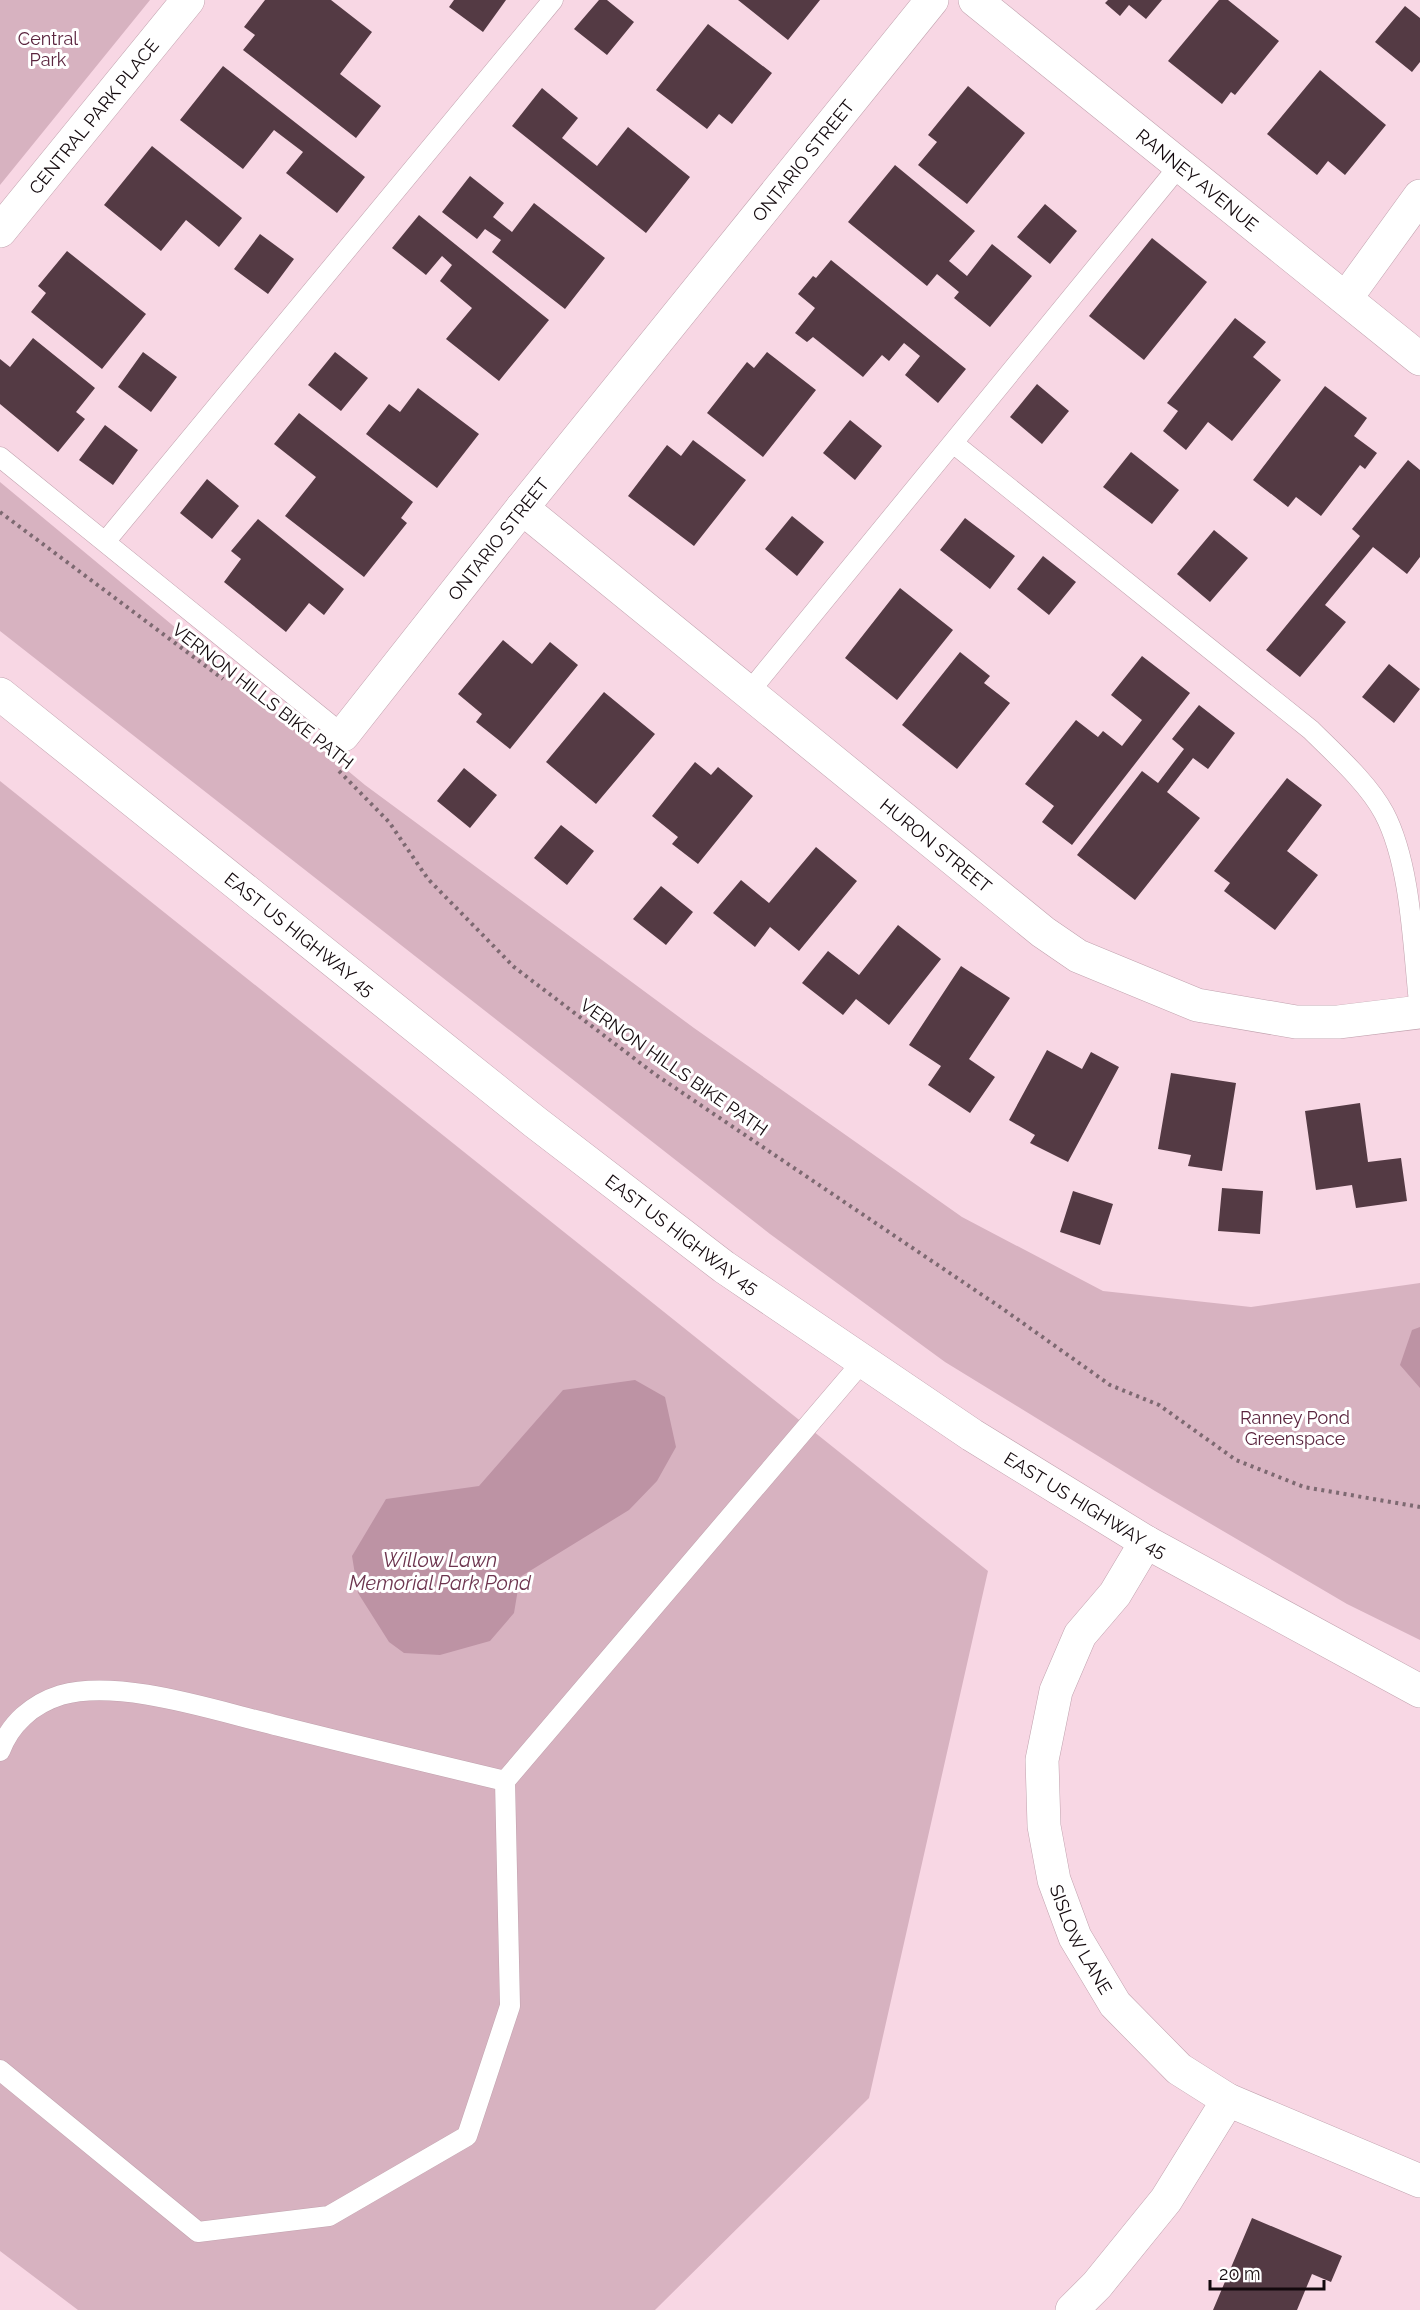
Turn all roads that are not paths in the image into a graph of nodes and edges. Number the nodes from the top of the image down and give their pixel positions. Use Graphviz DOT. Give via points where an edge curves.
graph roads {
  1 [pos="188,0"];
  2 [pos="553,0"];
  3 [pos="932,0"];
  4 [pos="975,0"];
  5 [pos="1180,165"];
  6 [pos="1420,196"];
  7 [pos="0,231"];
  8 [pos="1346,298"];
  9 [pos="1420,359"];
  10 [pos="953,443"];
  11 [pos="0,457"];
  12 [pos="522,508"];
  13 [pos="105,542"];
  14 [pos="749,692"];
  15 [pos="0,694"];
  16 [pos="343,735"];
  17 [pos="1420,1012"];
  18 [pos="863,1360"];
  19 [pos="1146,1542"];
  20 [pos="1420,1691"];
  21 [pos="0,1751"];
  22 [pos="505,1781"];
  23 [pos="0,2070"];
  24 [pos="1228,2100"];
  25 [pos="1420,2181"];
  26 [pos="1072,2310"];
  1 -- 7 [label="street, CENTRAL PARK PLACE"];
  2 -- 13 [label="lane"];
  3 -- 12 [label="street, ONTARIO STREET"];
  4 -- 5 [label="street, RANNEY AVENUE"];
  5 -- 8 [label="street, RANNEY AVENUE"];
  5 -- 10 [label="lane"];
  6 -- 8 [label="street"];
  8 -- 9 [label="street, RANNEY AVENUE"];
  10 -- 14 [label="lane"];
  10 -- 17 [label="lane" via="1311,730 1349,769 1384,813 1402,862"];
  11 -- 13 [label="lane, ONTARIO STREET"];
  12 -- 14 [label="street, HURON STREET"];
  12 -- 16 [label="street, ONTARIO STREET"];
  13 -- 16 [label="lane, ONTARIO STREET"];
  14 -- 17 [label="street, HURON STREET" via="1043,932 1078,956 1197,1005 1296,1022 1338,1022"];
  15 -- 18 [label="street, EAST US HIGHWAY 45" via="535,1122 724,1267"];
  18 -- 19 [label="street, EAST US HIGHWAY 45" via="972,1435"];
  18 -- 22 [label="lane"];
  19 -- 20 [label="street, EAST US HIGHWAY 45"];
  19 -- 24 [label="street, SISLOW LANE" via="1115,1594 1080,1635 1056,1691 1042,1760 1044,1826 1054,1880 1075,1937 1114,2004 1179,2069"];
  21 -- 22 [label="lane" via="7,1733 30,1709 61,1695 99,1691 160,1697"];
  22 -- 23 [label="lane" via="510,2006 467,2136 329,2216 198,2232"];
  24 -- 25 [label="street, SISLOW LANE"];
  24 -- 26 [label="street" via="1166,2200"];
}
